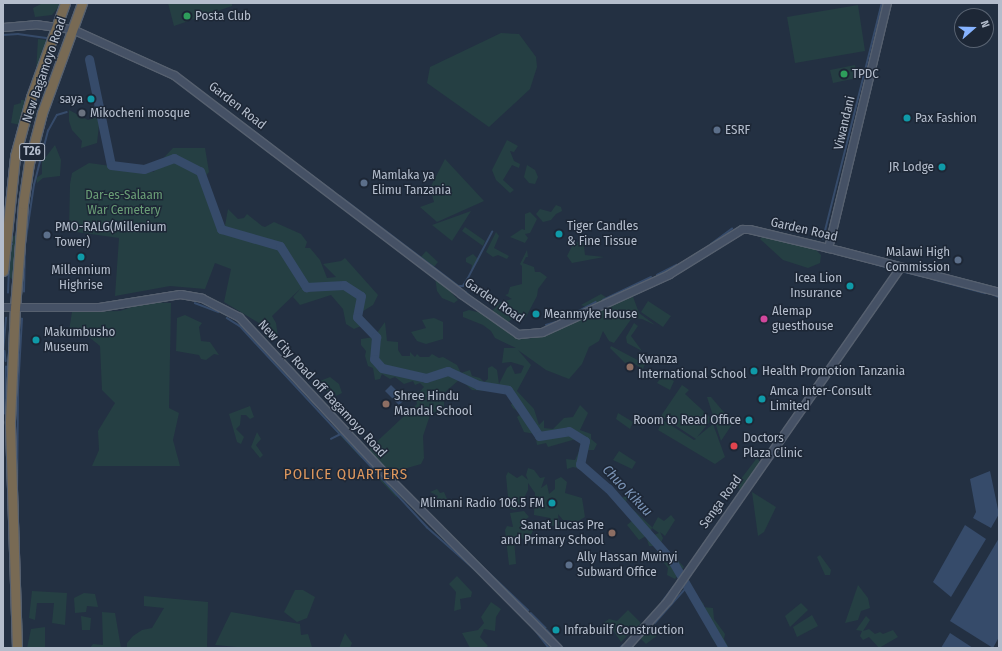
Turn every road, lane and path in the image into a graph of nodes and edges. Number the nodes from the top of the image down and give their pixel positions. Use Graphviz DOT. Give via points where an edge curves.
graph roads {
  1 [pos="65,3"];
  2 [pos="82,3"];
  3 [pos="887,3"];
  4 [pos="3,27"];
  5 [pos="56,27"];
  6 [pos="72,30"];
  7 [pos="828,248"];
  8 [pos="900,267"];
  9 [pos="3,271"];
  10 [pos="999,292"];
  11 [pos="3,307"];
  12 [pos="15,308"];
  13 [pos="17,648"];
  14 [pos="558,648"];
  15 [pos="625,648"];
  1 -- 5 [label="highway, New Bagamoyo Road / T26"];
  2 -- 6 [label="highway, New Bagamoyo Road / T26"];
  3 -- 7 [label="street, Viwandani"];
  4 -- 5 [label="street, Garden Road" via="27,24"];
  5 -- 6 [label="street, Garden Road"];
  5 -- 9 [label="highway, New Bagamoyo Road / T26" via="31,97 15,156"];
  6 -- 7 [label="street, Garden Road" via="139,58 192,86 461,294 518,334 542,332 669,274 742,230 749,229"];
  6 -- 12 [label="highway, New Bagamoyo Road / T26" via="42,112 29,163"];
  7 -- 8 [label="street, Garden Road"];
  8 -- 10 [label="street, Garden Road"];
  8 -- 15 [label="street, Senga Road" via="840,356 649,624"];
  11 -- 12 [label="street, New City Road off Bagamoyo Road"];
  12 -- 13 [label="highway, New Bagamoyo Road / T26" via="10,465"];
  12 -- 14 [label="street, New City Road off Bagamoyo Road" via="115,306 180,294 202,298 239,317 390,479"];
}
